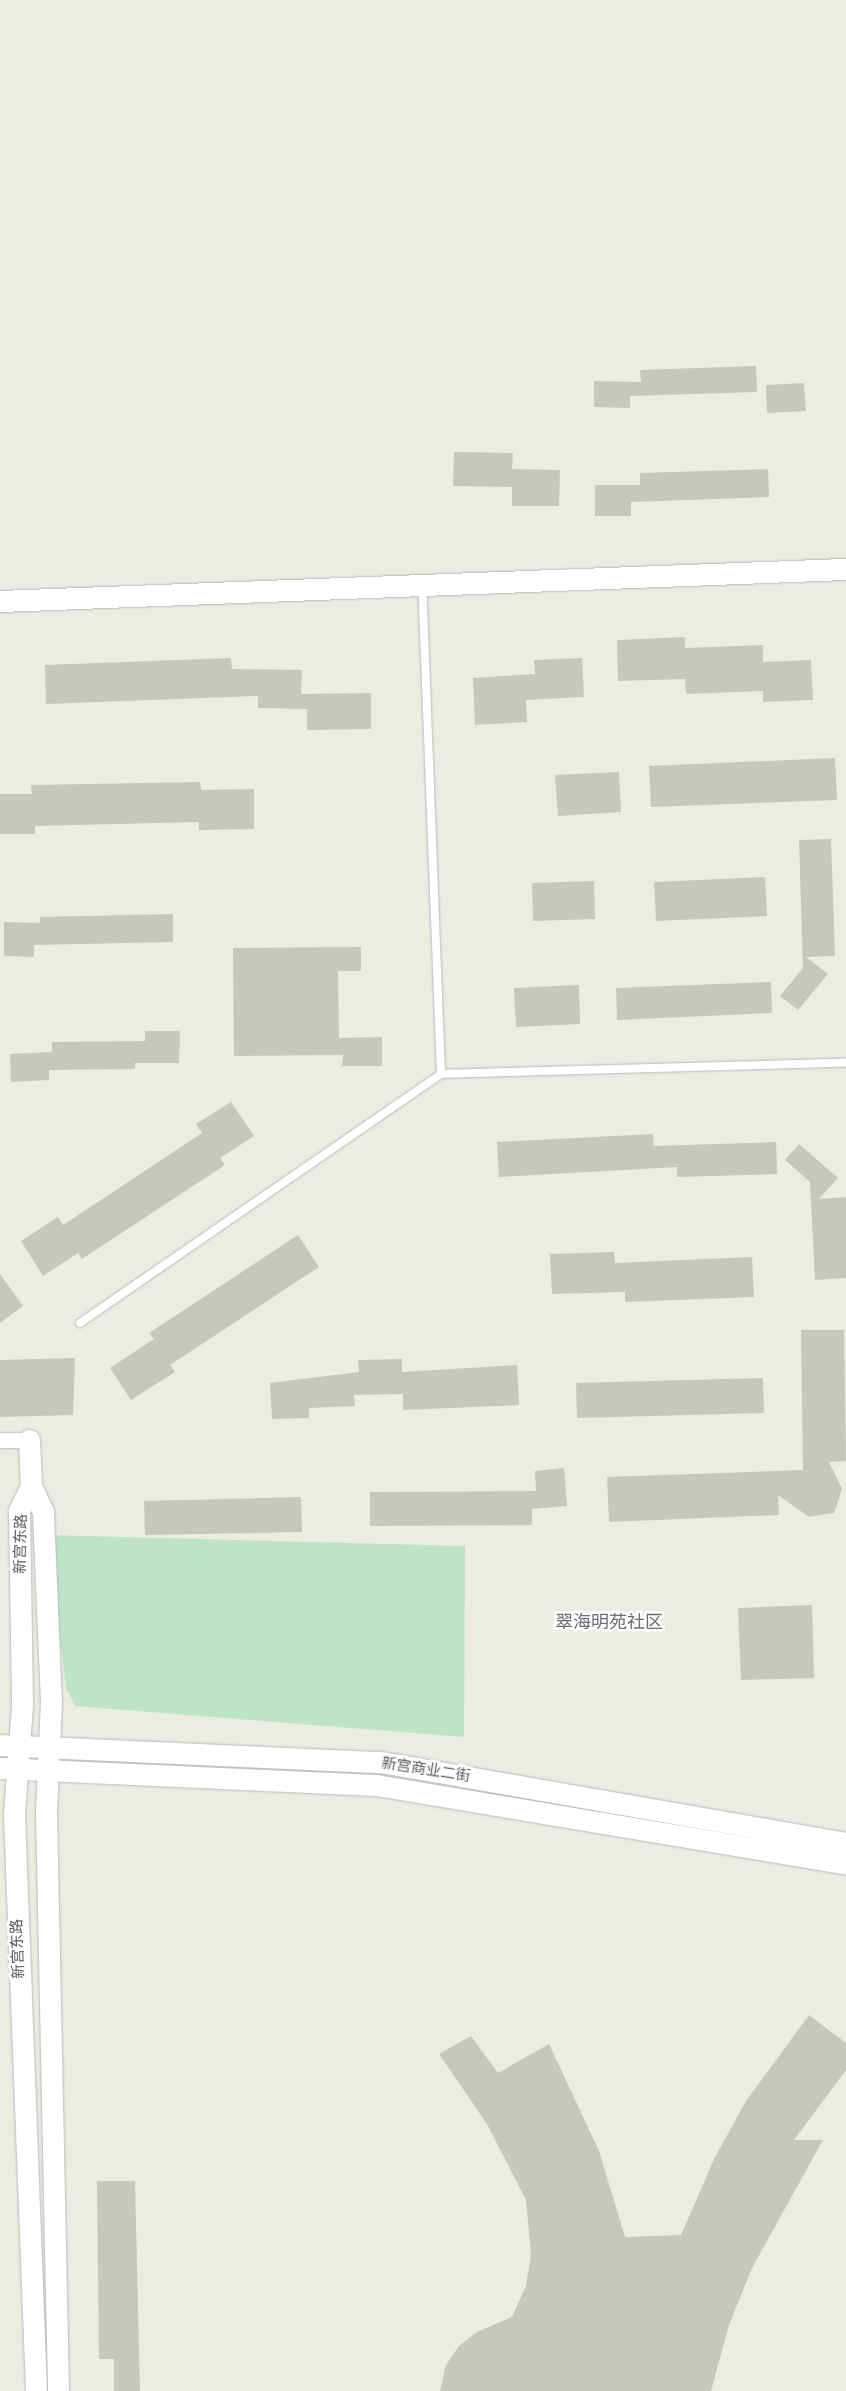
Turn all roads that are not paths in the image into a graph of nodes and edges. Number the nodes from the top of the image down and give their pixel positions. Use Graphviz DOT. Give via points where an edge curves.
graph roads {
  1 [pos="846,569"];
  2 [pos="422,585"];
  3 [pos="0,600"];
  4 [pos="846,1063"];
  5 [pos="441,1074"];
  6 [pos="80,1324"];
  7 [pos="0,1440"];
  8 [pos="29,1440"];
  9 [pos="31,1486"];
  10 [pos="10,1745"];
  11 [pos="49,1746"];
  12 [pos="9,1768"];
  13 [pos="48,1768"];
  14 [pos="846,1843"];
  15 [pos="846,1864"];
  16 [pos="36,2391"];
  17 [pos="58,2391"];
  1 -- 2 [label="street"];
  2 -- 3 [label="street"];
  2 -- 5 [label="lane"];
  4 -- 5 [label="lane"];
  5 -- 6 [label="lane"];
  7 -- 8 [label="street"];
  8 -- 9 [label="street"];
  9 -- 10 [label="street, 新宫东路" via="19,1511"];
  9 -- 11 [label="street, 新宫东路" via="42,1512"];
  10 -- 11 [label="street, 新宫商业二街"];
  10 -- 12 [label="street, 新宫东路"];
  11 -- 13 [label="street, 新宫东路"];
  11 -- 14 [label="street, 新宫商业二街" via="381,1762"];
  12 -- 13 [label="street, 新宫商业二街"];
  12 -- 16 [label="street, 新宫东路" via="14,1815"];
  13 -- 15 [label="street, 新宫商业二街" via="376,1785"];
  13 -- 17 [label="street, 新宫东路"];
}
